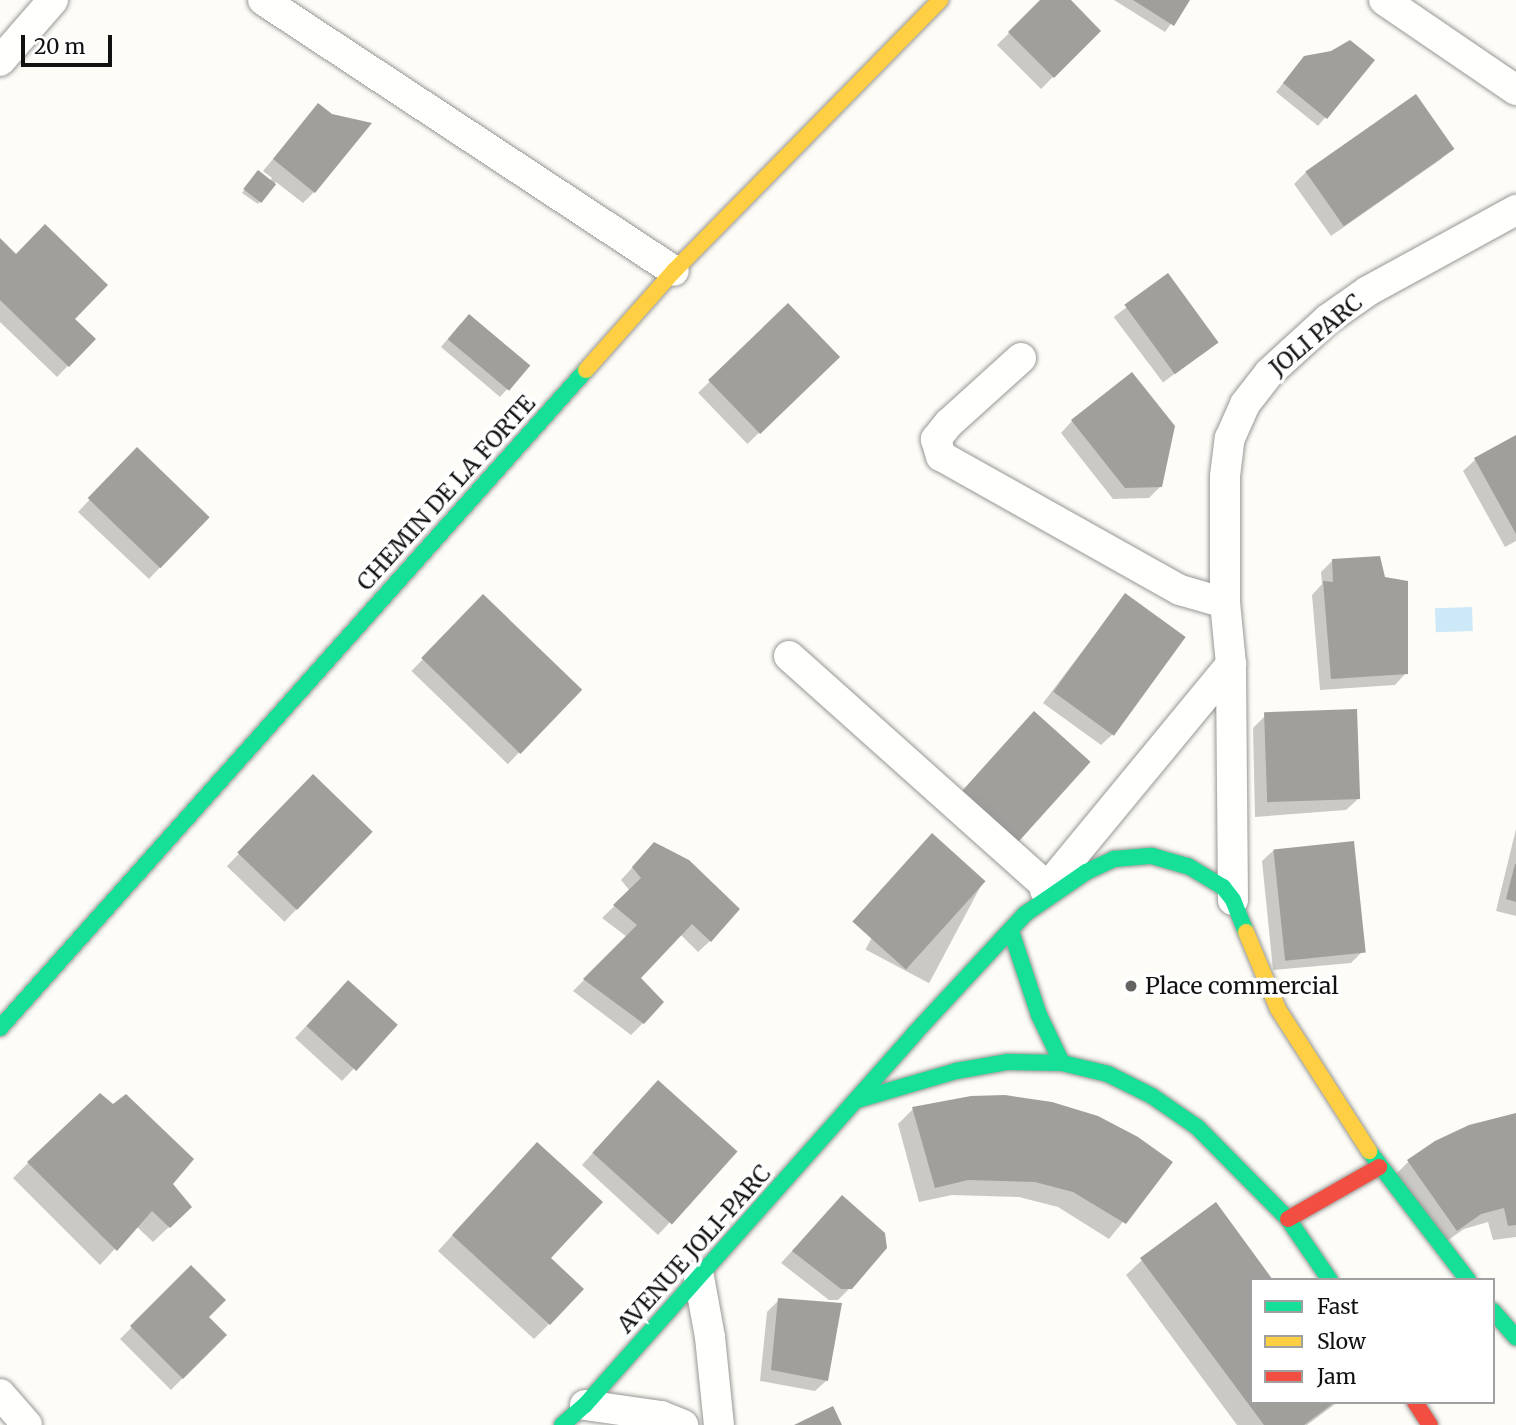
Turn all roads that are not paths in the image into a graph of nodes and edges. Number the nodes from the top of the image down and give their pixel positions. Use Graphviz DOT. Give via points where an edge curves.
graph roads {
  1 [pos="53,0"];
  2 [pos="263,0"];
  3 [pos="940,0"];
  4 [pos="1384,0"];
  5 [pos="0,61"];
  6 [pos="1516,90"];
  7 [pos="1516,210"];
  8 [pos="674,271"];
  9 [pos="1021,358"];
  10 [pos="1225,603"];
  11 [pos="789,656"];
  12 [pos="1231,664"];
  13 [pos="1047,887"];
  14 [pos="1233,900"];
  15 [pos="1018,922"];
  16 [pos="0,1028"];
  17 [pos="1062,1063"];
  18 [pos="857,1100"];
  19 [pos="1379,1167"];
  20 [pos="1288,1219"];
  21 [pos="699,1278"];
  22 [pos="1329,1278"];
  23 [pos="1466,1278"];
  24 [pos="1495,1313"];
  25 [pos="1516,1337"];
  26 [pos="0,1394"];
  27 [pos="1416,1404"];
  28 [pos="585,1405"];
  29 [pos="27,1425"];
  30 [pos="562,1425"];
  31 [pos="683,1425"];
  32 [pos="719,1425"];
  33 [pos="1430,1425"];
  1 -- 5 [label="street"];
  2 -- 8 [label="street"];
  3 -- 8 [label="street, CHEMIN DE LA FORTE"];
  4 -- 6 [label="street"];
  7 -- 10 [label="street, JOLI PARC" via="1368,291 1328,319 1269,373 1245,404 1230,438 1225,476"];
  8 -- 16 [label="street, CHEMIN DE LA FORTE"];
  9 -- 10 [label="street" via="942,431 936,439 941,456 1180,590"];
  10 -- 12 [label="street, JOLI PARC"];
  11 -- 13 [label="street"];
  12 -- 13 [label="street"];
  12 -- 14 [label="street, JOLI PARC"];
  13 -- 15 [label="street"];
  14 -- 15 [label="street, AVENUE JOLI-PARC" via="1223,887 1188,866 1152,856 1132,856 1086,872"];
  14 -- 19 [label="street" via="1278,1009"];
  15 -- 17 [label="street" via="1039,1015"];
  15 -- 18 [label="street, AVENUE JOLI-PARC"];
  17 -- 18 [label="street" via="1008,1062 956,1071"];
  17 -- 20 [label="street" via="1108,1074 1197,1127"];
  18 -- 21 [label="street, AVENUE JOLI-PARC"];
  19 -- 20 [label="street"];
  19 -- 23 [label="street"];
  20 -- 22 [label="street"];
  21 -- 28 [label="street, AVENUE JOLI-PARC"];
  21 -- 32 [label="street"];
  24 -- 25 [label="street"];
  26 -- 29 [label="street"];
  27 -- 33 [label="street"];
  28 -- 30 [label="street, AVENUE JOLI-PARC"];
  28 -- 31 [label="street" via="661,1416"];
}
